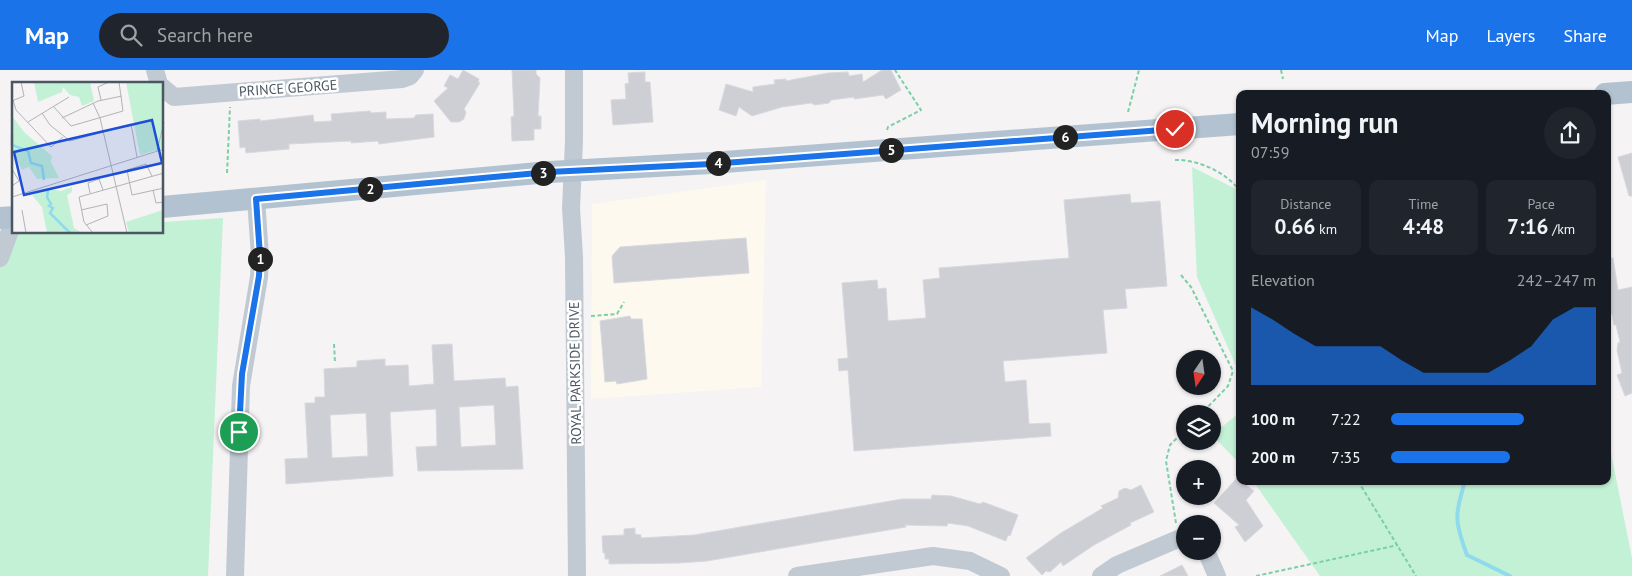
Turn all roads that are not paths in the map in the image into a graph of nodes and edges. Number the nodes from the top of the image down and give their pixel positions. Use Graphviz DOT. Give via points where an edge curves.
graph roads {
  1 [pos="414,70"];
  2 [pos="574,70"];
  3 [pos="164,89"];
  4 [pos="1632,92"];
  5 [pos="1611,94"];
  6 [pos="1236,124"];
  7 [pos="573,171"];
  8 [pos="256,199"];
  9 [pos="164,206"];
  10 [pos="12,224"];
  11 [pos="0,258"];
  12 [pos="1176,533"];
  13 [pos="1210,560"];
  14 [pos="235,575"];
  15 [pos="577,576"];
  16 [pos="797,576"];
  17 [pos="1001,576"];
  18 [pos="1101,576"];
  19 [pos="1217,576"];
  1 -- 3 [label="street, PRINCE GEORGE" via="401,79 174,98"];
  2 -- 7 [label="street, ROYAL PARKSIDE DRIVE"];
  4 -- 5 [label="main road"];
  6 -- 7 [label="main road" via="711,164"];
  7 -- 8 [label="main road"];
  7 -- 15 [label="street, ROYAL PARKSIDE DRIVE"];
  8 -- 9 [label="main road"];
  8 -- 14 [label="street" via="259,276 241,386"];
  10 -- 11 [label="street"];
  12 -- 18 [label="street"];
  13 -- 19 [label="street"];
  16 -- 17 [label="street" via="933,556 970,561"];
}
